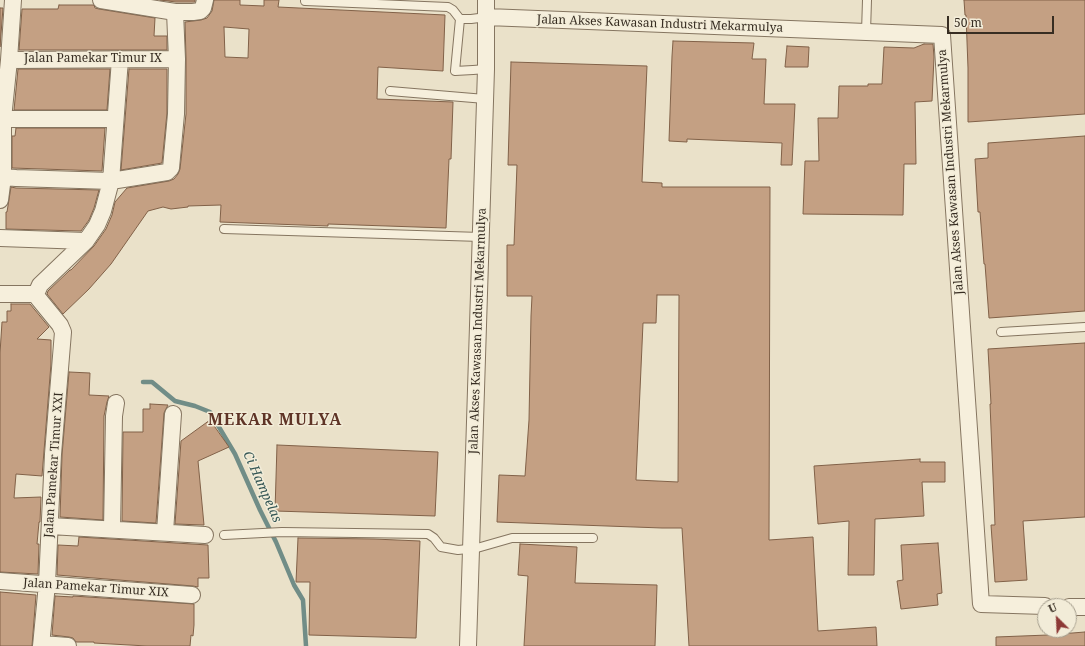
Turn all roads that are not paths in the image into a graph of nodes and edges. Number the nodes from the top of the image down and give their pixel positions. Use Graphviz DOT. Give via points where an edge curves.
graph roads {
  1 [pos="13,0"];
  2 [pos="102,0"];
  3 [pos="205,0"];
  4 [pos="486,0"];
  5 [pos="867,0"];
  6 [pos="305,1"];
  7 [pos="175,12"];
  8 [pos="487,17"];
  9 [pos="460,19"];
  10 [pos="866,32"];
  11 [pos="120,59"];
  12 [pos="177,59"];
  13 [pos="6,63"];
  14 [pos="486,69"];
  15 [pos="390,91"];
  16 [pos="485,99"];
  17 [pos="116,119"];
  18 [pos="2,124"];
  19 [pos="3,177"];
  20 [pos="111,182"];
  21 [pos="0,194"];
  22 [pos="0,200"];
  23 [pos="224,229"];
  24 [pos="481,237"];
  25 [pos="0,238"];
  26 [pos="86,241"];
  27 [pos="0,294"];
  28 [pos="36,294"];
  29 [pos="1085,327"];
  30 [pos="1001,332"];
  31 [pos="116,403"];
  32 [pos="174,414"];
  33 [pos="50,526"];
  34 [pos="112,529"];
  35 [pos="165,532"];
  36 [pos="205,535"];
  37 [pos="224,535"];
  38 [pos="593,538"];
  39 [pos="471,548"];
  40 [pos="0,581"];
  41 [pos="47,584"];
  42 [pos="192,595"];
  43 [pos="1037,606"];
  44 [pos="41,645"];
  45 [pos="68,646"];
  46 [pos="468,646"];
  1 -- 13 [label="street"];
  2 -- 7 [label="street"];
  3 -- 7 [label="street" via="200,11"];
  4 -- 8 [label="street, Jalan Akses Kawasan Industri Mekarmulya"];
  5 -- 10 [label="lane"];
  6 -- 9 [label="lane" via="448,7"];
  7 -- 12 [label="street"];
  8 -- 9 [label="lane"];
  8 -- 10 [label="street, Jalan Akses Kawasan Industri Mekarmulya"];
  8 -- 14 [label="street, Jalan Akses Kawasan Industri Mekarmulya"];
  9 -- 14 [label="lane" via="455,70"];
  10 -- 43 [label="street, Jalan Akses Kawasan Industri Mekarmulya" via="942,35 981,604"];
  11 -- 12 [label="street, Jalan Pamekar Timur IX"];
  11 -- 13 [label="street, Jalan Pamekar Timur IX"];
  11 -- 17 [label="street"];
  12 -- 20 [label="street" via="176,114 171,168 167,172"];
  13 -- 18 [label="street"];
  14 -- 16 [label="street, Jalan Akses Kawasan Industri Mekarmulya"];
  15 -- 16 [label="lane"];
  16 -- 24 [label="street, Jalan Akses Kawasan Industri Mekarmulya"];
  17 -- 18 [label="street"];
  17 -- 20 [label="street"];
  18 -- 19 [label="street"];
  19 -- 20 [label="street"];
  19 -- 21 [label="street"];
  20 -- 26 [label="street" via="103,211"];
  21 -- 22 [label="street"];
  23 -- 24 [label="lane"];
  24 -- 39 [label="street, Jalan Akses Kawasan Industri Mekarmulya"];
  25 -- 26 [label="street"];
  26 -- 28 [label="street" via="40,285"];
  27 -- 28 [label="street"];
  28 -- 33 [label="street, Jalan Pamekar Timur XXI" via="63,332"];
  29 -- 30 [label="lane"];
  31 -- 34 [label="street"];
  32 -- 35 [label="street"];
  33 -- 34 [label="street"];
  33 -- 41 [label="street, Jalan Pamekar Timur XXI"];
  34 -- 35 [label="street"];
  35 -- 36 [label="street"];
  37 -- 39 [label="lane" via="282,532 428,534 442,547 458,550"];
  38 -- 39 [label="lane" via="512,538"];
  39 -- 46 [label="street, Jalan Akses Kawasan Industri Mekarmulya"];
  40 -- 41 [label="street, Jalan Pamekar Timur XIX"];
  41 -- 42 [label="street, Jalan Pamekar Timur XIX"];
  41 -- 44 [label="street, Jalan Pamekar Timur XXI"];
  44 -- 45 [label="street"];
}
